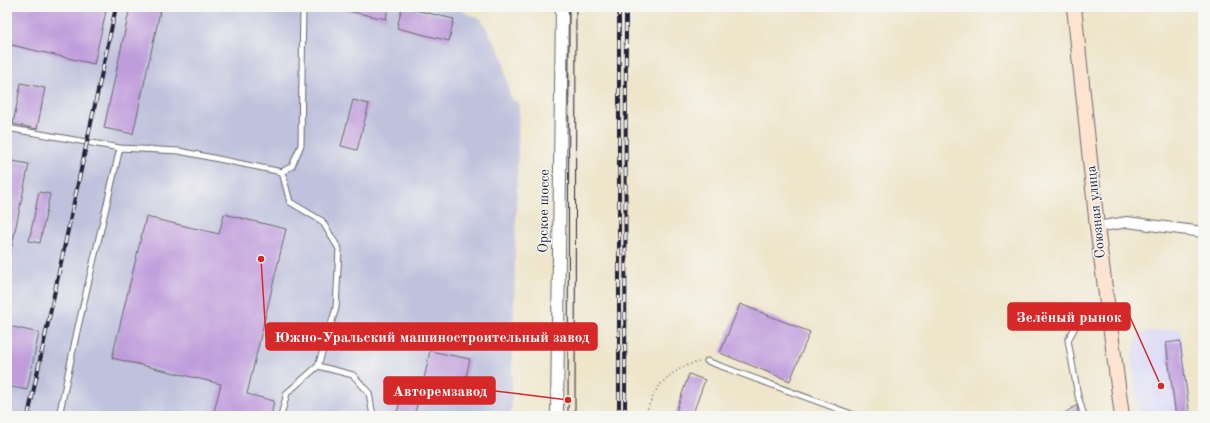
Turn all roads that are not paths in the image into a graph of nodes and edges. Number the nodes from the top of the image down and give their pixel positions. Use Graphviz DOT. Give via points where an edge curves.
graph roads {
  1 [pos="303,7"];
  2 [pos="562,7"];
  3 [pos="1074,7"];
  4 [pos="7,128"];
  5 [pos="120,148"];
  6 [pos="282,172"];
  7 [pos="1098,227"];
  8 [pos="1203,232"];
  9 [pos="1108,312"];
  10 [pos="707,361"];
  11 [pos="318,366"];
  12 [pos="59,416"];
  13 [pos="282,416"];
  14 [pos="373,416"];
  15 [pos="556,416"];
  16 [pos="857,416"];
  17 [pos="1084,416"];
  18 [pos="1122,416"];
  1 -- 6 [label="lane" via="301,145 292,166"];
  2 -- 15 [label="street, Орское шоссе"];
  3 -- 7 [label="main road, Союзная улица"];
  4 -- 5 [label="lane"];
  5 -- 6 [label="lane" via="179,151"];
  5 -- 12 [label="lane"];
  6 -- 11 [label="lane" via="290,202 322,221 339,249 336,308"];
  7 -- 8 [label="street" via="1127,222"];
  7 -- 9 [label="main road, Союзная улица"];
  9 -- 17 [label="lane" via="1078,322 1068,340"];
  9 -- 18 [label="main road, Союзная улица"];
  10 -- 16 [label="lane"];
  11 -- 13 [label="lane" via="286,393"];
  11 -- 14 [label="lane" via="353,375 369,393"];
}
